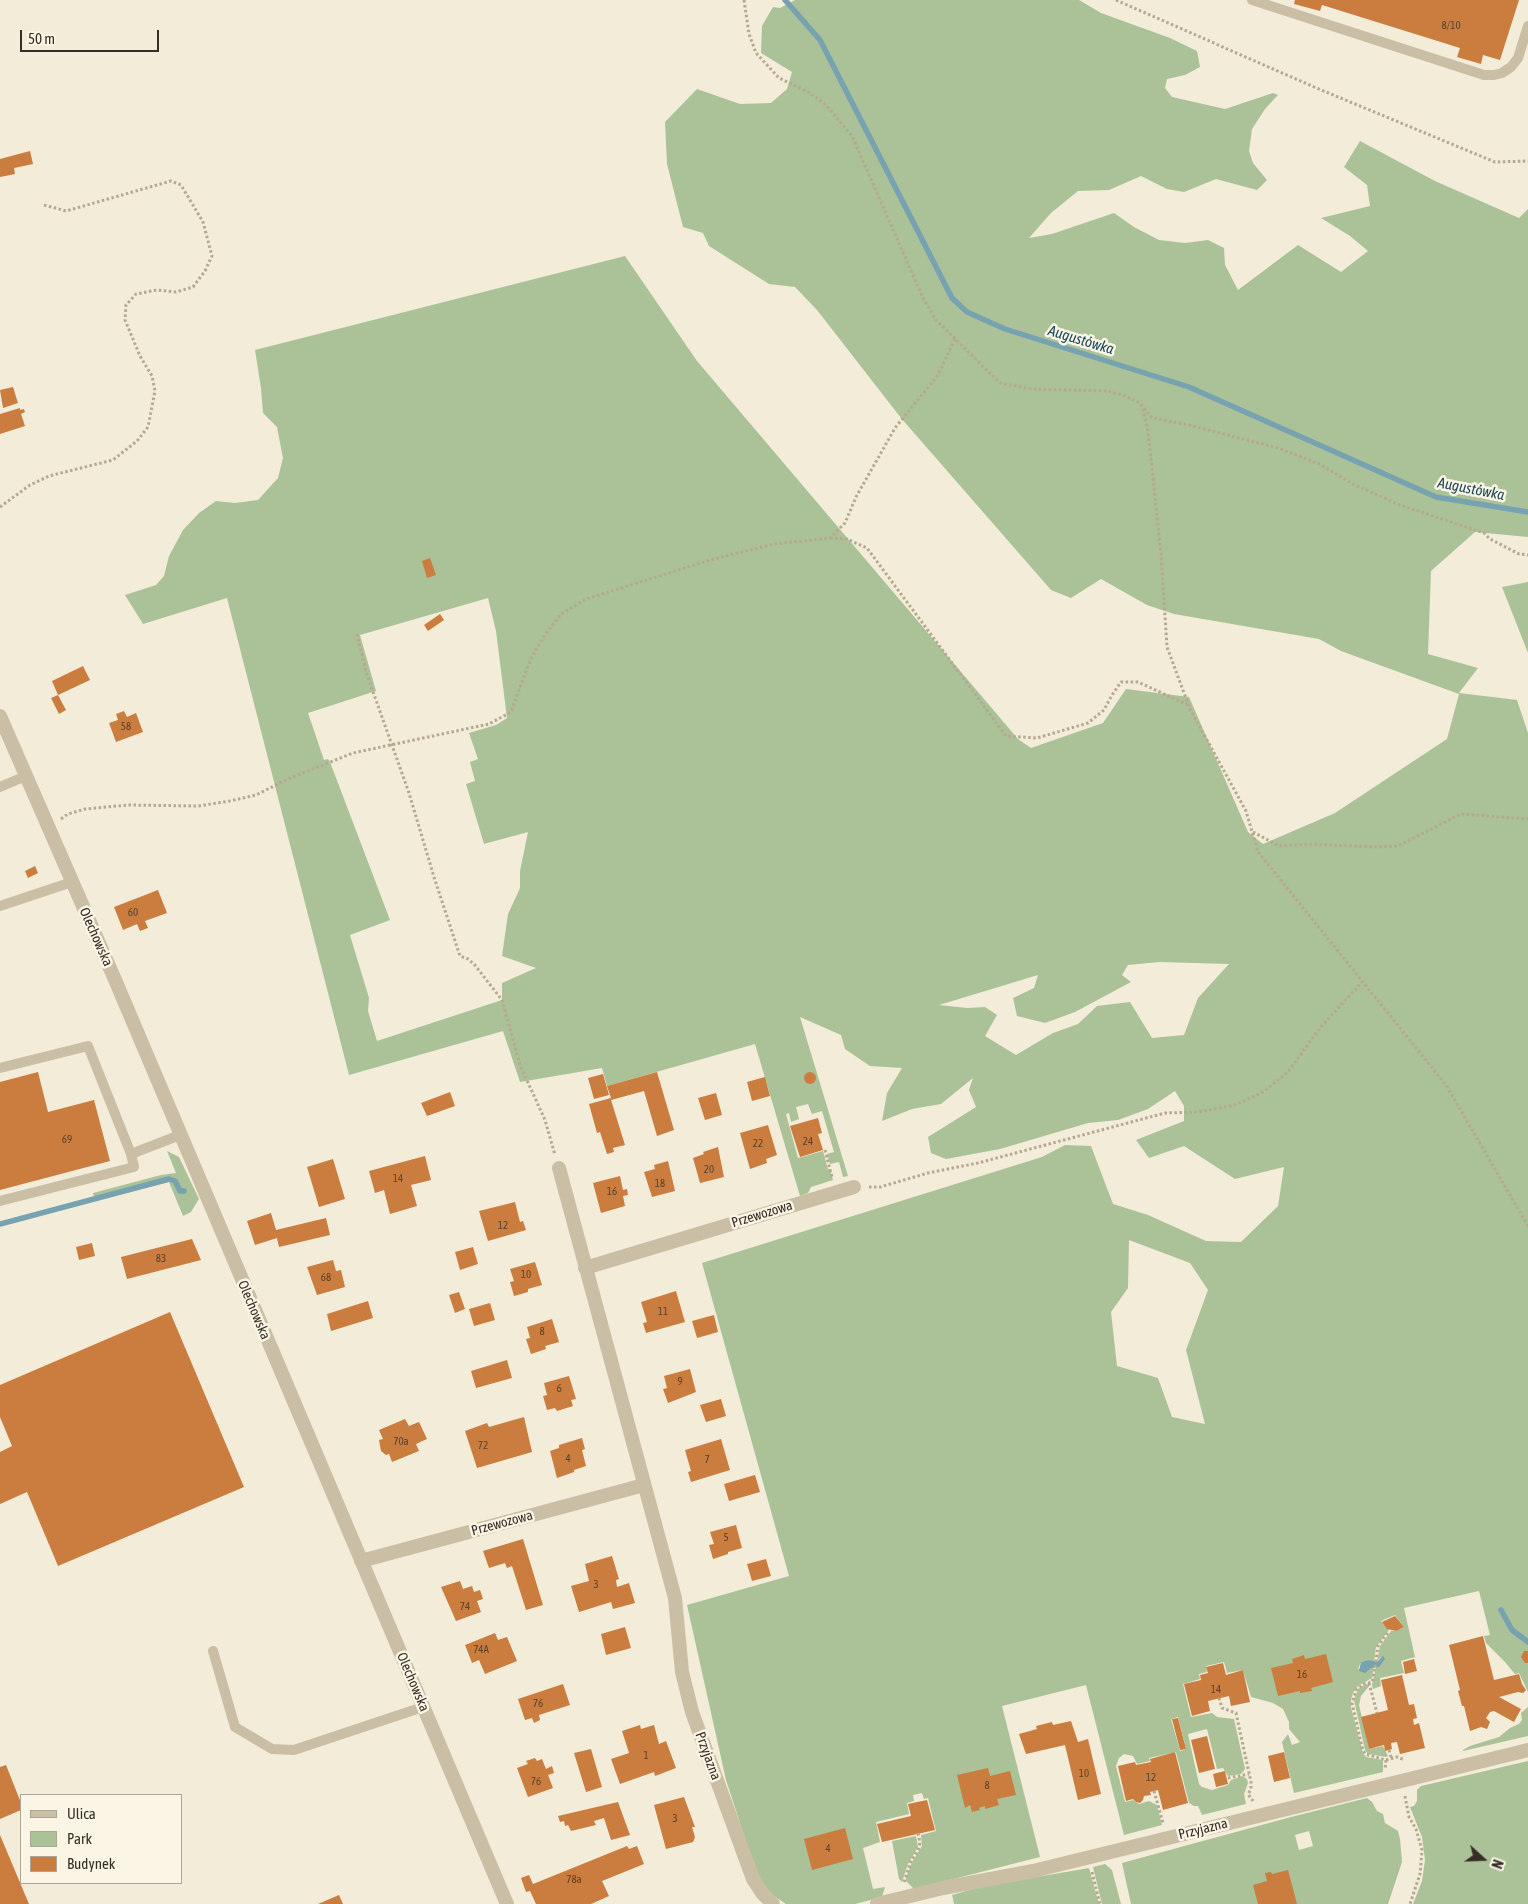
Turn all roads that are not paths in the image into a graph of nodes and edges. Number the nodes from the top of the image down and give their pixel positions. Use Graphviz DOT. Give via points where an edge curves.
graph roads {
  1 [pos="1252,0"];
  2 [pos="1528,26"];
  3 [pos="0,716"];
  4 [pos="26,776"];
  5 [pos="0,787"];
  6 [pos="72,882"];
  7 [pos="0,906"];
  8 [pos="0,1068"];
  9 [pos="180,1135"];
  10 [pos="131,1154"];
  11 [pos="559,1168"];
  12 [pos="854,1187"];
  13 [pos="0,1201"];
  14 [pos="585,1268"];
  15 [pos="644,1485"];
  16 [pos="361,1561"];
  17 [pos="213,1651"];
  18 [pos="423,1707"];
  19 [pos="1528,1750"];
  20 [pos="507,1904"];
  21 [pos="773,1904"];
  22 [pos="877,1904"];
  1 -- 2 [label="lane" via="1484,75 1502,73 1511,67 1518,58"];
  3 -- 4 [label="street, Olechowska"];
  4 -- 5 [label="lane"];
  4 -- 6 [label="street, Olechowska"];
  6 -- 7 [label="lane"];
  6 -- 9 [label="street, Olechowska"];
  8 -- 10 [label="lane" via="88,1046"];
  9 -- 10 [label="lane"];
  9 -- 16 [label="street, Olechowska"];
  10 -- 13 [label="lane" via="134,1167"];
  11 -- 14 [label="street"];
  12 -- 14 [label="street, Przewozowa"];
  14 -- 15 [label="street"];
  15 -- 16 [label="street, Przewozowa"];
  15 -- 21 [label="street, Przyjazna" via="675,1598 682,1672 692,1712 754,1879 762,1894"];
  16 -- 18 [label="street, Olechowska"];
  17 -- 18 [label="lane" via="235,1727 272,1749 294,1750"];
  18 -- 20 [label="street, Olechowska"];
  19 -- 22 [label="street, Przyjazna" via="1033,1871"];
}
